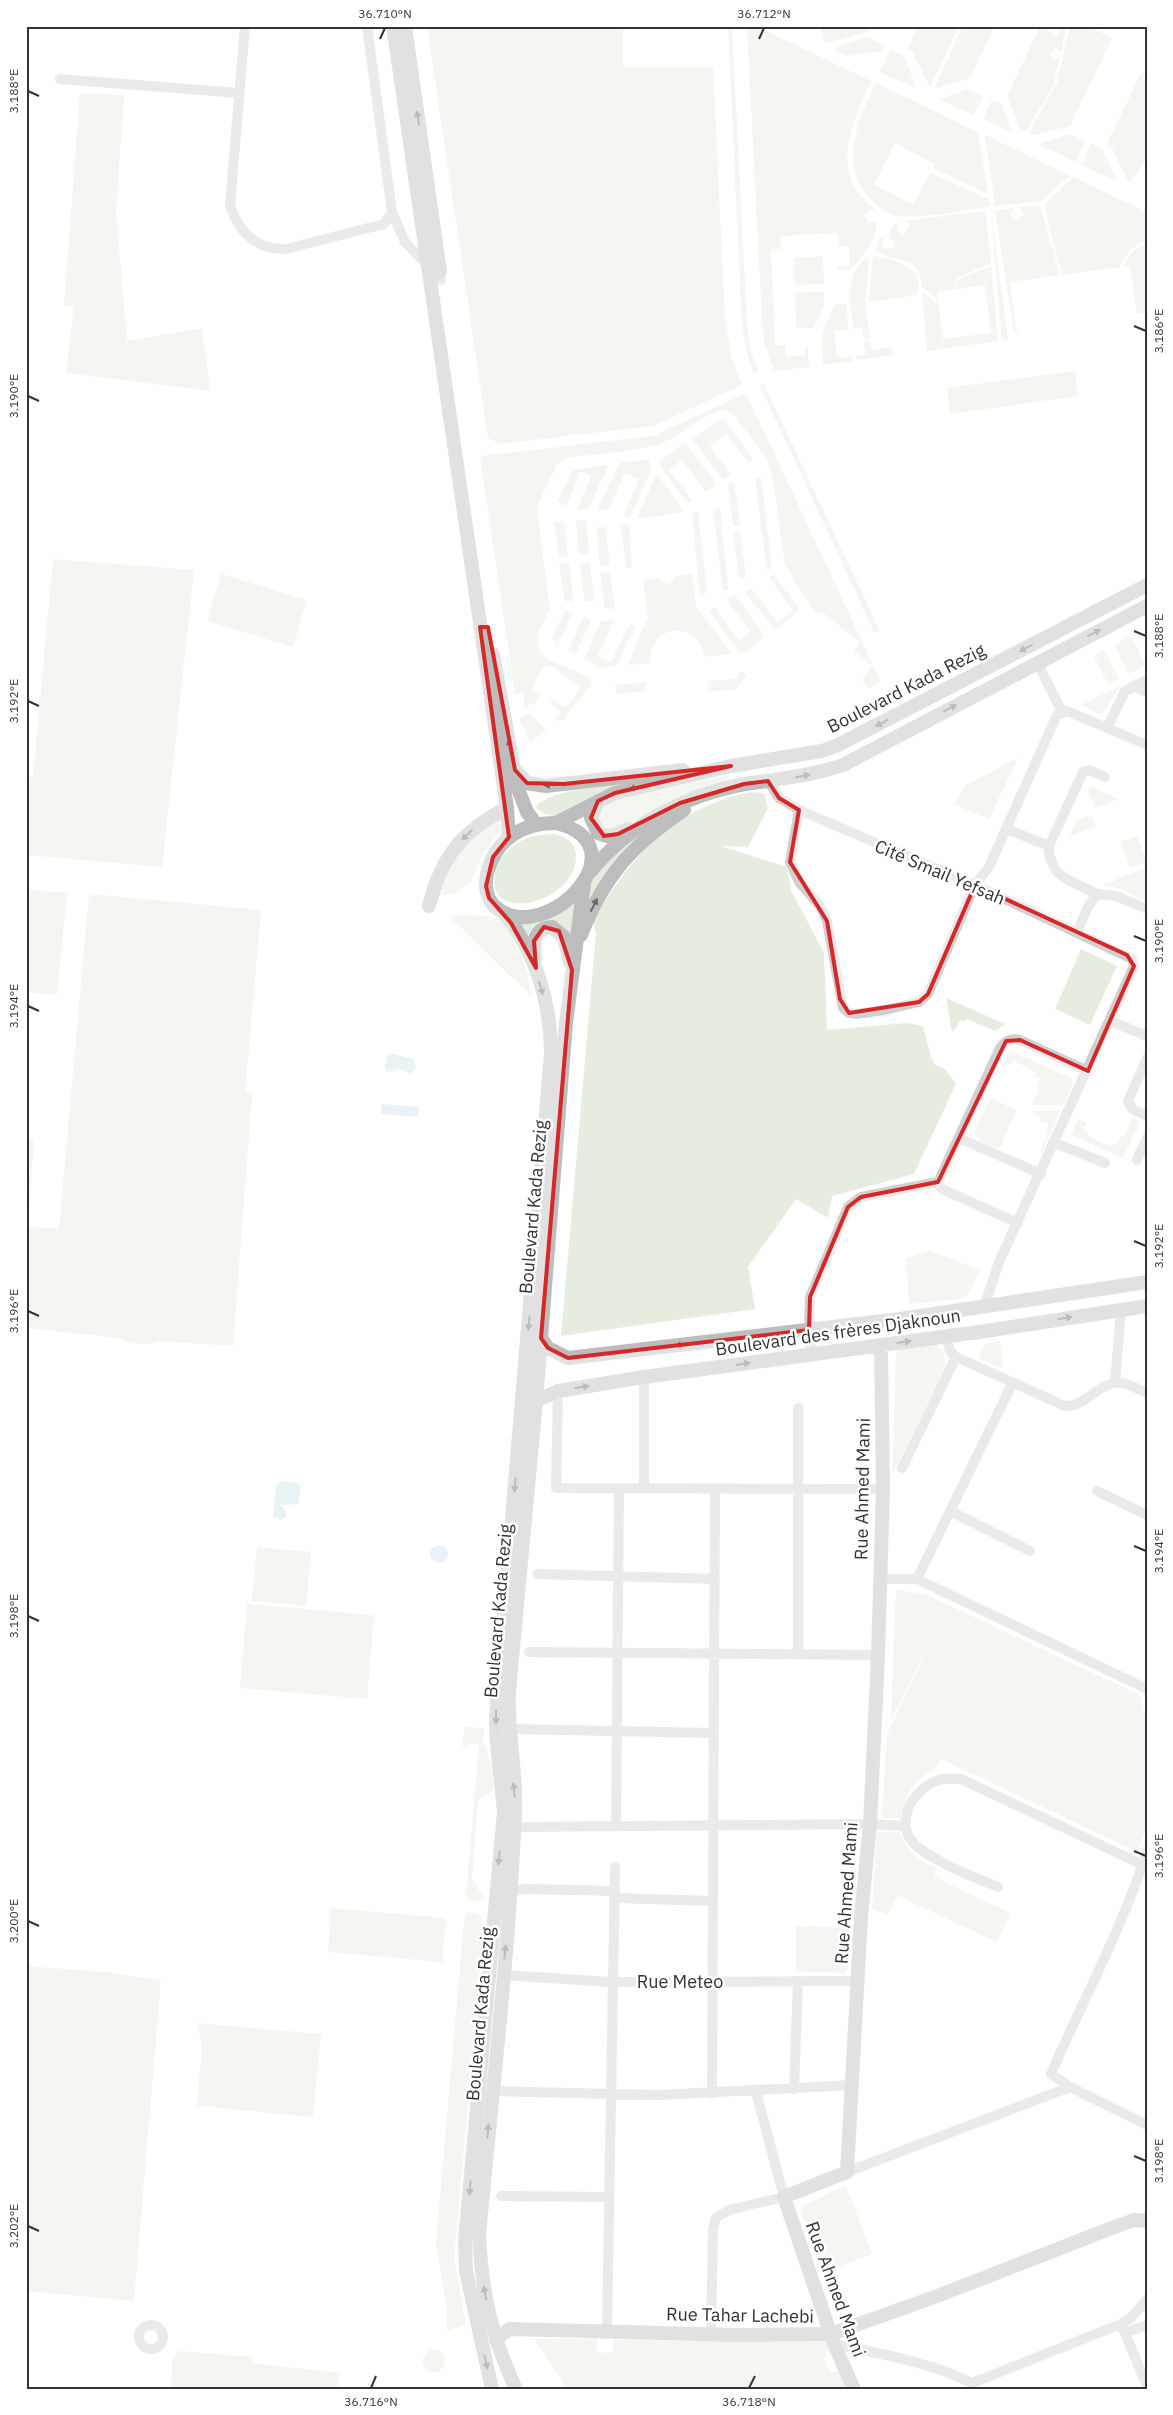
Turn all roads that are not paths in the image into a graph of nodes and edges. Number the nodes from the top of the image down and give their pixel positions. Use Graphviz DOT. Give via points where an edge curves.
graph roads {
  1 [pos="245,26"];
  2 [pos="367,26"];
  3 [pos="393,26"];
  4 [pos="405,26"];
  5 [pos="60,80"];
  6 [pos="239,93"];
  7 [pos="392,212"];
  8 [pos="430,268"];
  9 [pos="441,280"];
  10 [pos="1147,585"];
  11 [pos="1147,606"];
  12 [pos="484,627"];
  13 [pos="1036,662"];
  14 [pos="1147,680"];
  15 [pos="1133,686"];
  16 [pos="1147,692"];
  17 [pos="1062,712"];
  18 [pos="1107,728"];
  19 [pos="1147,745"];
  20 [pos="731,766"];
  21 [pos="515,770"];
  22 [pos="1105,777"];
  23 [pos="768,781"];
  24 [pos="704,796"];
  25 [pos="598,801"];
  26 [pos="507,808"];
  27 [pos="799,810"];
  28 [pos="644,822"];
  29 [pos="556,823"];
  30 [pos="536,824"];
  31 [pos="1006,829"];
  32 [pos="509,837"];
  33 [pos="1049,846"];
  34 [pos="586,878"];
  35 [pos="975,885"];
  36 [pos="1097,894"];
  37 [pos="429,906"];
  38 [pos="1144,909"];
  39 [pos="504,914"];
  40 [pos="1147,920"];
  41 [pos="1077,932"];
  42 [pos="576,950"];
  43 [pos="536,968"];
  44 [pos="572,970"];
  45 [pos="1110,1021"];
  46 [pos="1147,1036"];
  47 [pos="1147,1058"];
  48 [pos="1088,1071"];
  49 [pos="1147,1116"];
  50 [pos="959,1138"];
  51 [pos="1147,1138"];
  52 [pos="1055,1143"];
  53 [pos="1137,1160"];
  54 [pos="1105,1163"];
  55 [pos="1041,1174"];
  56 [pos="938,1182"];
  57 [pos="1018,1223"];
  58 [pos="1147,1282"];
  59 [pos="1147,1306"];
  60 [pos="984,1307"];
  61 [pos="1121,1310"];
  62 [pos="942,1313"];
  63 [pos="808,1330"];
  64 [pos="946,1336"];
  65 [pos="540,1338"];
  66 [pos="882,1345"];
  67 [pos="811,1354"];
  68 [pos="956,1356"];
  69 [pos="644,1377"];
  70 [pos="1013,1382"];
  71 [pos="1115,1383"];
  72 [pos="558,1391"];
  73 [pos="1147,1393"];
  74 [pos="536,1401"];
  75 [pos="798,1408"];
  76 [pos="902,1468"];
  77 [pos="619,1488"];
  78 [pos="644,1489"];
  79 [pos="883,1489"];
  80 [pos="715,1490"];
  81 [pos="798,1490"];
  82 [pos="1097,1491"];
  83 [pos="950,1511"];
  84 [pos="1147,1515"];
  85 [pos="1030,1551"];
  86 [pos="538,1574"];
  87 [pos="618,1576"];
  88 [pos="715,1579"];
  89 [pos="880,1579"];
  90 [pos="917,1579"];
  91 [pos="529,1652"];
  92 [pos="617,1653"];
  93 [pos="714,1654"];
  94 [pos="798,1654"];
  95 [pos="878,1655"];
  96 [pos="1147,1689"];
  97 [pos="509,1729"];
  98 [pos="618,1731"];
  99 [pos="714,1734"];
  100 [pos="870,1824"];
  101 [pos="714,1826"];
  102 [pos="905,1826"];
  103 [pos="616,1827"];
  104 [pos="514,1828"];
  105 [pos="1147,1851"];
  106 [pos="1142,1864"];
  107 [pos="615,1867"];
  108 [pos="998,1888"];
  109 [pos="511,1892"];
  110 [pos="614,1894"];
  111 [pos="713,1901"];
  112 [pos="502,1975"];
  113 [pos="714,1981"];
  114 [pos="798,1981"];
  115 [pos="858,1981"];
  116 [pos="612,1982"];
  117 [pos="852,2085"];
  118 [pos="1070,2087"];
  119 [pos="794,2089"];
  120 [pos="492,2091"];
  121 [pos="756,2092"];
  122 [pos="611,2094"];
  123 [pos="712,2094"];
  124 [pos="1147,2125"];
  125 [pos="847,2172"];
  126 [pos="501,2196"];
  127 [pos="609,2197"];
  128 [pos="784,2198"];
  129 [pos="1147,2221"];
  130 [pos="1147,2299"];
  131 [pos="1147,2325"];
  132 [pos="1123,2328"];
  133 [pos="607,2331"];
  134 [pos="711,2334"];
  135 [pos="833,2339"];
  136 [pos="498,2347"];
  137 [pos="973,2386"];
  138 [pos="1147,2386"];
  139 [pos="492,2389"];
  140 [pos="504,2389"];
  141 [pos="516,2389"];
  142 [pos="854,2389"];
  1 -- 6 [label="street"];
  2 -- 7 [label="street"];
  3 -- 8 [label="main road"];
  9 -- 4 [label="main road, one-way"];
  5 -- 6 [label="street"];
  6 -- 7 [label="street" via="230,205 240,230 252,240 264,247 286,249 384,224"];
  7 -- 8 [label="street" via="405,242"];
  8 -- 9 [label="street"];
  8 -- 12 [label="main road"];
  9 -- 12 [label="main road"];
  10 -- 20 [label="main road, Boulevard Kada Rezig, one-way" via="854,739 822,751"];
  13 -- 11 [label="main road, Boulevard Kada Rezig, one-way"];
  21 -- 12 [label="main road, one-way"];
  12 -- 26 [label="main road"];
  13 -- 17 [label="street"];
  23 -- 13 [label="main road, Boulevard Kada Rezig, one-way" via="842,765"];
  14 -- 15 [label="street"];
  15 -- 16 [label="street"];
  15 -- 18 [label="street" via="1121,696"];
  17 -- 18 [label="street" via="1067,710"];
  17 -- 31 [label="street" via="1054,721"];
  18 -- 19 [label="street"];
  20 -- 21 [label="main road, one-way" via="546,786 526,783"];
  20 -- 25 [label="main road, Boulevard Kada Rezig, one-way" via="615,793"];
  21 -- 30 [label="main road" via="521,799"];
  22 -- 33 [label="street" via="1089,770 1083,772"];
  23 -- 24 [label="main road, Boulevard Kada Rezig"];
  23 -- 27 [label="street, Cité Smail Yefsah" via="779,798"];
  24 -- 28 [label="main road"];
  42 -- 24 [label="main road, one-way" via="593,908 623,861 645,837"];
  25 -- 28 [label="main road" via="591,818 594,828 604,836 618,834"];
  25 -- 29 [label="main road, Boulevard Kada Rezig"];
  26 -- 32 [label="main road"];
  26 -- 37 [label="main road, one-way" via="475,827 449,855"];
  27 -- 35 [label="street, Cité Smail Yefsah"];
  27 -- 35 [label="street" via="790,862 799,882 820,906 827,921 840,999 849,1013 910,1004 928,994"];
  28 -- 34 [label="main road" via="609,851"];
  29 -- 30 [label="main road, Boulevard Kada Rezig"];
  29 -- 34 [label="main road, Boulevard Kada Rezig" via="574,829 588,843 592,854"];
  30 -- 32 [label="main road, Boulevard Kada Rezig"];
  31 -- 33 [label="street"];
  31 -- 35 [label="street" via="989,867"];
  32 -- 39 [label="main road, Boulevard Kada Rezig" via="493,857 486,886 494,907"];
  33 -- 36 [label="street" via="1053,864 1061,876"];
  34 -- 39 [label="main road" via="570,898 544,913 527,916"];
  34 -- 42 [label="main road, Boulevard Kada Rezig"];
  35 -- 41 [label="street, Cité Smail Yefsah"];
  36 -- 38 [label="street" via="1116,896"];
  36 -- 41 [label="street"];
  38 -- 40 [label="street"];
  39 -- 43 [label="main road, Boulevard Kada Rezig"];
  41 -- 45 [label="street, Cité Smail Yefsah" via="1132,959 1134,966"];
  42 -- 44 [label="main road, Boulevard Kada Rezig"];
  43 -- 44 [label="main road" via="536,933 544,927 552,927 564,937"];
  43 -- 139 [label="main road, Boulevard Kada Rezig, one-way" via="549,1017 551,1054 496,1696 496,1733 504,1812 465,2240 466,2271"];
  44 -- 65 [label="main road, Boulevard Kada Rezig"];
  45 -- 46 [label="street"];
  45 -- 48 [label="street"];
  47 -- 49 [label="street" via="1128,1102 1132,1109"];
  48 -- 50 [label="street" via="1020,1040 1006,1041"];
  48 -- 52 [label="street"];
  50 -- 55 [label="street"];
  50 -- 56 [label="street"];
  51 -- 53 [label="street"];
  52 -- 54 [label="street"];
  52 -- 55 [label="street"];
  55 -- 57 [label="street"];
  56 -- 57 [label="street" via="946,1191"];
  56 -- 63 [label="street" via="861,1197 848,1207 810,1297"];
  57 -- 60 [label="street" via="997,1268"];
  58 -- 60 [label="main road, Boulevard des frères Djaknoun"];
  59 -- 61 [label="main road, Boulevard des frères Djaknoun"];
  60 -- 62 [label="main road, Boulevard des frères Djaknoun"];
  64 -- 61 [label="main road, Boulevard des frères Djaknoun, one-way"];
  61 -- 71 [label="street"];
  62 -- 63 [label="main road, Boulevard des frères Djaknoun"];
  62 -- 64 [label="main road"];
  63 -- 65 [label="main road, Boulevard des frères Djaknoun, one-way" via="568,1358 548,1348"];
  63 -- 67 [label="street"];
  66 -- 64 [label="main road, Boulevard des frères Djaknoun, one-way"];
  64 -- 68 [label="street" via="950,1351"];
  65 -- 74 [label="main road, Boulevard Kada Rezig"];
  66 -- 67 [label="main road, Boulevard des frères Djaknoun"];
  66 -- 79 [label="main road, Rue Ahmed Mami"];
  69 -- 67 [label="main road, Boulevard des frères Djaknoun, one-way"];
  68 -- 70 [label="street"];
  68 -- 76 [label="street"];
  72 -- 69 [label="main road, Boulevard des frères Djaknoun, one-way"];
  69 -- 78 [label="street"];
  70 -- 71 [label="street" via="1065,1406 1071,1406"];
  70 -- 83 [label="street"];
  71 -- 73 [label="street" via="1130,1385"];
  72 -- 74 [label="main road, Boulevard des frères Djaknoun"];
  72 -- 77 [label="street" via="556,1488"];
  74 -- 97 [label="main road, Boulevard Kada Rezig" via="509,1691"];
  75 -- 81 [label="street"];
  77 -- 78 [label="street"];
  77 -- 87 [label="street"];
  78 -- 80 [label="street"];
  79 -- 81 [label="street"];
  79 -- 89 [label="main road, Rue Ahmed Mami"];
  80 -- 81 [label="street"];
  80 -- 88 [label="street"];
  81 -- 94 [label="street"];
  82 -- 84 [label="street"];
  83 -- 85 [label="street"];
  83 -- 90 [label="street"];
  86 -- 87 [label="street"];
  87 -- 88 [label="street"];
  87 -- 92 [label="street"];
  88 -- 93 [label="street"];
  89 -- 90 [label="street"];
  89 -- 95 [label="main road, Rue Ahmed Mami"];
  90 -- 96 [label="street"];
  91 -- 92 [label="street"];
  92 -- 93 [label="street"];
  92 -- 98 [label="street"];
  93 -- 94 [label="street"];
  93 -- 99 [label="street"];
  94 -- 95 [label="street"];
  95 -- 100 [label="main road, Rue Ahmed Mami"];
  97 -- 98 [label="street"];
  104 -- 97 [label="main road, Boulevard Kada Rezig, one-way" via="515,1798"];
  98 -- 99 [label="street"];
  98 -- 103 [label="street"];
  99 -- 101 [label="street"];
  100 -- 101 [label="street"];
  100 -- 102 [label="street"];
  100 -- 115 [label="main road, Rue Ahmed Mami"];
  101 -- 103 [label="street"];
  101 -- 111 [label="street"];
  102 -- 106 [label="street" via="906,1814 915,1796 944,1777 961,1780"];
  102 -- 108 [label="street" via="911,1841 922,1850"];
  103 -- 104 [label="street"];
  104 -- 109 [label="main road, Boulevard Kada Rezig"];
  105 -- 106 [label="street"];
  106 -- 118 [label="street" via="1106,1958 1051,2074"];
  107 -- 110 [label="street"];
  109 -- 110 [label="street" via="526,1889"];
  112 -- 109 [label="main road, Boulevard Kada Rezig, one-way"];
  110 -- 111 [label="street"];
  110 -- 116 [label="street"];
  111 -- 113 [label="street"];
  112 -- 116 [label="street, Rue Meteo"];
  112 -- 120 [label="main road, Boulevard Kada Rezig"];
  113 -- 114 [label="street, Rue Meteo"];
  113 -- 116 [label="street, Rue Meteo"];
  113 -- 123 [label="street"];
  114 -- 115 [label="street, Rue Meteo"];
  114 -- 119 [label="street"];
  115 -- 117 [label="main road, Rue Ahmed Mami"];
  116 -- 122 [label="street"];
  117 -- 119 [label="street"];
  117 -- 125 [label="main road, Rue Ahmed Mami"];
  118 -- 124 [label="street"];
  118 -- 125 [label="street"];
  119 -- 121 [label="street"];
  120 -- 122 [label="street"];
  136 -- 120 [label="main road, Boulevard Kada Rezig, one-way" via="484,2292 479,2235"];
  121 -- 123 [label="street"];
  121 -- 128 [label="street"];
  122 -- 123 [label="street"];
  122 -- 127 [label="street"];
  125 -- 128 [label="main road"];
  126 -- 127 [label="street"];
  127 -- 133 [label="street"];
  128 -- 134 [label="street" via="729,2210 716,2218 713,2229"];
  128 -- 135 [label="main road, Rue Ahmed Mami"];
  129 -- 135 [label="main road, Rue Tahar Lachebi" via="1134,2220 1117,2226"];
  130 -- 132 [label="street"];
  131 -- 132 [label="street"];
  132 -- 137 [label="street"];
  132 -- 138 [label="street"];
  133 -- 134 [label="main road, Rue Tahar Lachebi"];
  133 -- 136 [label="main road, Rue Tahar Lachebi" via="510,2329"];
  134 -- 135 [label="main road, Rue Tahar Lachebi"];
  135 -- 137 [label="street" via="958,2376"];
  135 -- 142 [label="main road, Rue Ahmed Mami"];
  136 -- 140 [label="main road, Boulevard Kada Rezig"];
  136 -- 141 [label="main road"];
}
